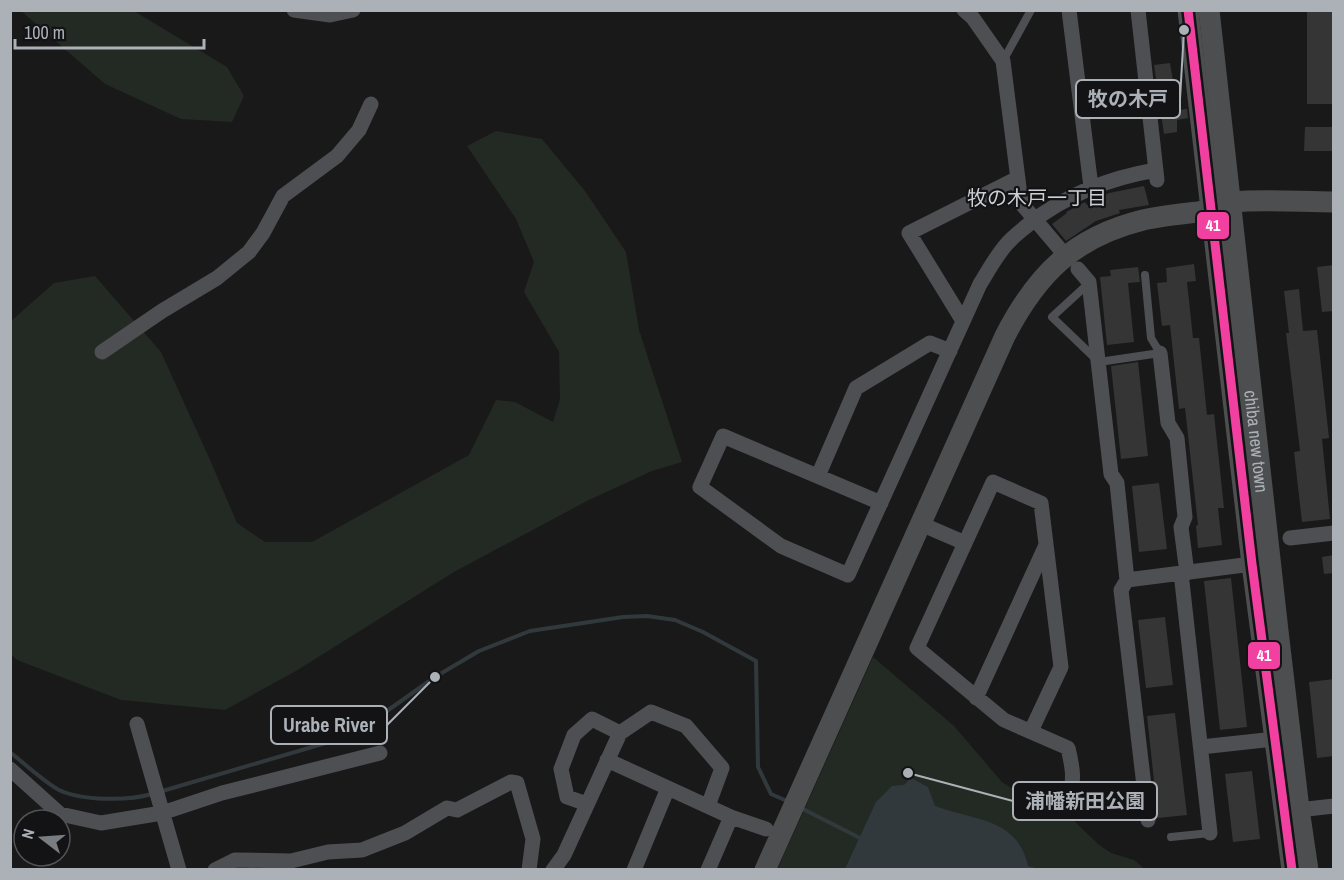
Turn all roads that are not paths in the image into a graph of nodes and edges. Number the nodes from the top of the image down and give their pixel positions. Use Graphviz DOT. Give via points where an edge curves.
graph roads {
  1 [pos="294,10"];
  2 [pos="353,10"];
  3 [pos="964,10"];
  4 [pos="1031,10"];
  5 [pos="1069,10"];
  6 [pos="1137,10"];
  7 [pos="1188,10"];
  8 [pos="1209,10"];
  9 [pos="1003,62"];
  10 [pos="371,104"];
  11 [pos="1018,178"];
  12 [pos="1091,187"];
  13 [pos="1334,202"];
  14 [pos="1225,209"];
  15 [pos="1334,216"];
  16 [pos="1036,219"];
  17 [pos="1071,262"];
  18 [pos="1145,275"];
  19 [pos="1089,282"];
  20 [pos="963,321"];
  21 [pos="950,351"];
  22 [pos="102,352"];
  23 [pos="1160,353"];
  24 [pos="1099,362"];
  25 [pos="818,476"];
  26 [pos="881,504"];
  27 [pos="921,524"];
  28 [pos="1334,533"];
  29 [pos="1290,538"];
  30 [pos="965,543"];
  31 [pos="1046,543"];
  32 [pos="1252,564"];
  33 [pos="1184,573"];
  34 [pos="1126,580"];
  35 [pos="976,698"];
  36 [pos="136,724"];
  37 [pos="1031,731"];
  38 [pos="620,733"];
  39 [pos="1274,739"];
  40 [pos="1201,747"];
  41 [pos="380,753"];
  42 [pos="607,760"];
  43 [pos="10,769"];
  44 [pos="668,788"];
  45 [pos="1068,801"];
  46 [pos="587,804"];
  47 [pos="708,806"];
  48 [pos="1334,806"];
  49 [pos="1291,810"];
  50 [pos="162,813"];
  51 [pos="731,817"];
  52 [pos="1148,820"];
  53 [pos="766,829"];
  54 [pos="1210,833"];
  55 [pos="1171,837"];
  56 [pos="178,870"];
  57 [pos="215,870"];
  58 [pos="529,870"];
  59 [pos="553,870"];
  60 [pos="634,870"];
  61 [pos="708,870"];
  62 [pos="765,870"];
  63 [pos="1292,870"];
  64 [pos="1308,870"];
  1 -- 2 [label="street" via="330,15"];
  3 -- 9 [label="street"];
  4 -- 9 [label="lane"];
  5 -- 12 [label="street"];
  6 -- 12 [label="street" via="1157,175 1131,174"];
  7 -- 14 [label="main road, chiba new town"];
  8 -- 14 [label="main road, chiba new town"];
  9 -- 11 [label="street"];
  10 -- 22 [label="street" via="359,130 337,156 283,196 249,252 217,278"];
  11 -- 16 [label="street" via="1021,202"];
  11 -- 20 [label="street" via="909,233"];
  12 -- 16 [label="street"];
  13 -- 14 [label="main road"];
  14 -- 15 [label="main road"];
  14 -- 17 [label="main road" via="1145,219 1127,225 1095,237"];
  14 -- 32 [label="main road, chiba new town"];
  14 -- 49 [label="main road, chiba new town"];
  16 -- 17 [label="street"];
  16 -- 20 [label="street" via="1007,243 996,258"];
  17 -- 19 [label="street"];
  17 -- 27 [label="main road" via="1037,284 1020,306"];
  18 -- 23 [label="lane" via="1151,338"];
  19 -- 24 [label="street"];
  19 -- 24 [label="lane" via="1052,317"];
  20 -- 21 [label="street"];
  21 -- 25 [label="street" via="930,343 856,388"];
  21 -- 26 [label="street"];
  23 -- 24 [label="lane"];
  23 -- 33 [label="street" via="1168,423 1177,438 1185,517 1181,527"];
  24 -- 34 [label="street"];
  25 -- 26 [label="street"];
  25 -- 26 [label="street" via="723,435 700,487 781,546 848,575"];
  27 -- 30 [label="street"];
  27 -- 62 [label="main road"];
  28 -- 29 [label="street"];
  30 -- 31 [label="street" via="993,482 1041,503"];
  30 -- 35 [label="street" via="917,648"];
  31 -- 35 [label="street"];
  31 -- 37 [label="street" via="1061,667"];
  32 -- 33 [label="street"];
  32 -- 39 [label="main road, chiba new town"];
  33 -- 34 [label="street"];
  33 -- 40 [label="street"];
  34 -- 52 [label="street" via="1121,590"];
  35 -- 37 [label="street" via="1004,720"];
  36 -- 50 [label="street"];
  37 -- 45 [label="street" via="1068,748 1073,772"];
  38 -- 42 [label="street"];
  38 -- 46 [label="street" via="592,719 574,735 561,769 567,796"];
  38 -- 47 [label="street" via="651,712 686,726 722,768"];
  39 -- 40 [label="street"];
  39 -- 49 [label="main road, chiba new town"];
  40 -- 54 [label="street"];
  41 -- 50 [label="street" via="222,793"];
  42 -- 44 [label="street"];
  42 -- 46 [label="street"];
  43 -- 50 [label="street" via="60,814 101,824"];
  44 -- 47 [label="street"];
  44 -- 60 [label="street"];
  46 -- 59 [label="street"];
  47 -- 51 [label="street"];
  48 -- 49 [label="street"];
  49 -- 63 [label="main road, chiba new town"];
  49 -- 64 [label="main road, chiba new town"];
  50 -- 56 [label="street"];
  51 -- 53 [label="street"];
  51 -- 61 [label="street"];
  54 -- 55 [label="lane"];
  57 -- 58 [label="street" via="236,860 291,861 328,852 362,850 405,833 447,808 457,810 511,782 517,783 533,839"];
}
